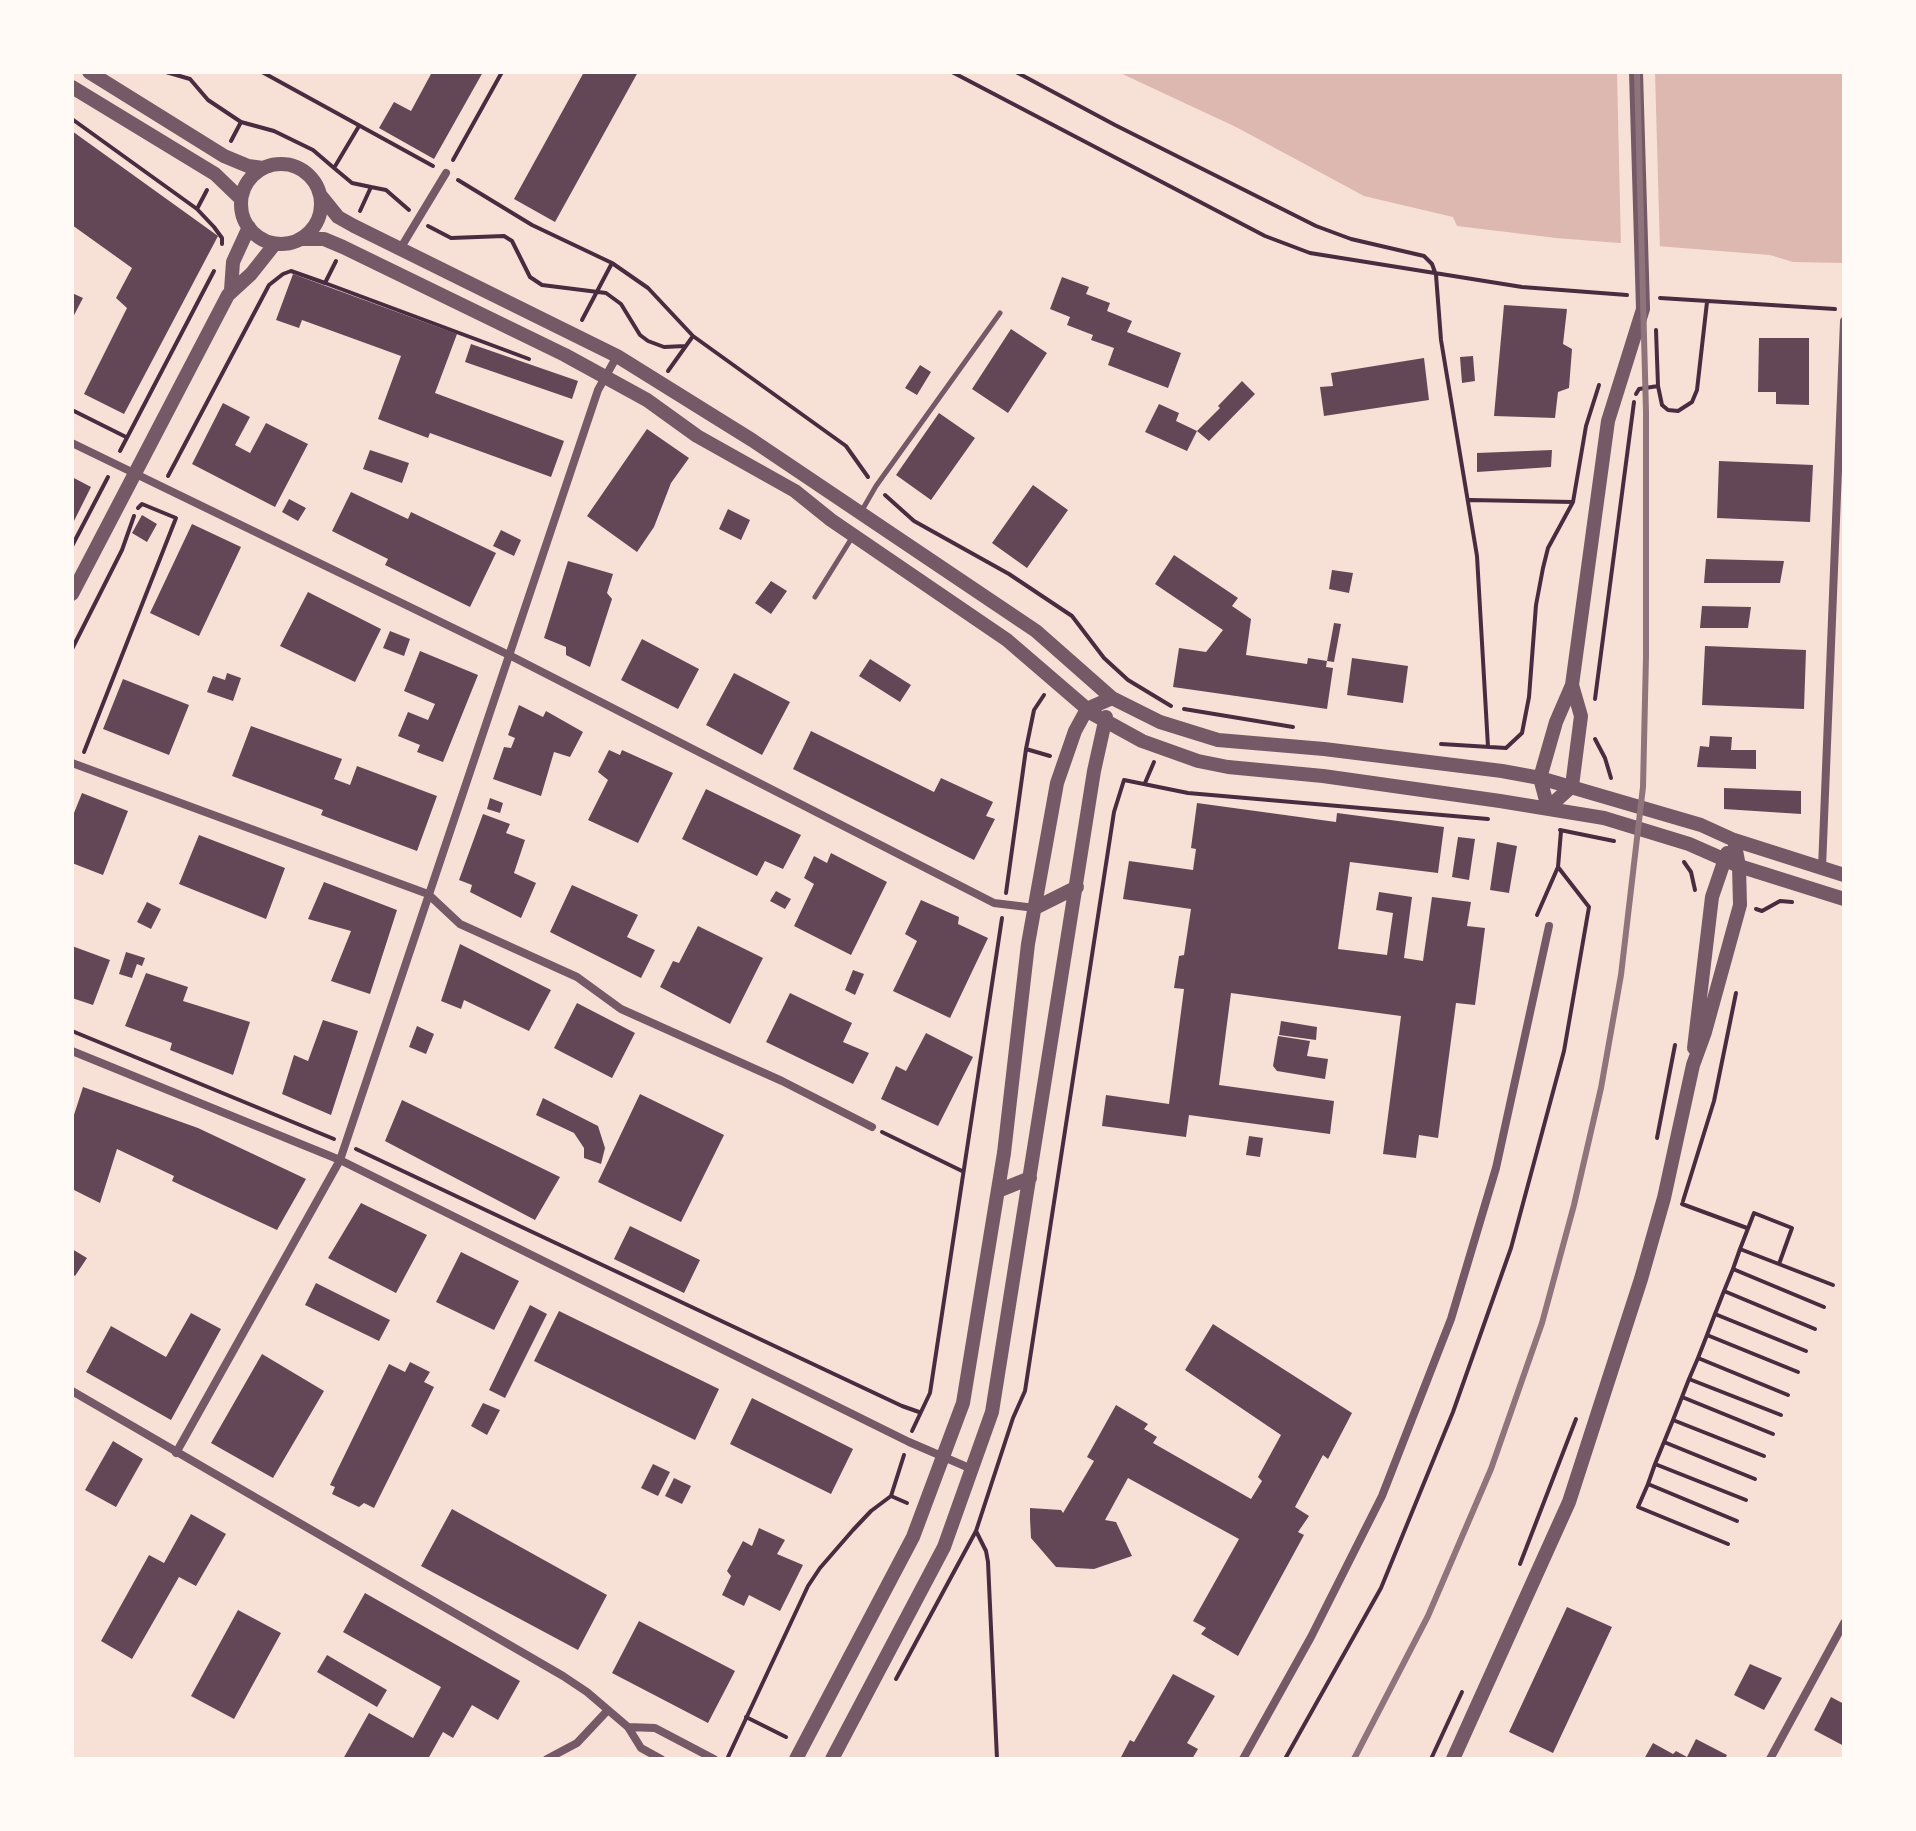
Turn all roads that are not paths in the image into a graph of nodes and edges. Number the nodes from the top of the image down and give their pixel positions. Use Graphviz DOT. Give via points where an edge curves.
graph roads {
  1 [pos="89,72"];
  2 [pos="1636,72"];
  3 [pos="72,87"];
  4 [pos="263,168"];
  5 [pos="446,173"];
  6 [pos="321,196"];
  7 [pos="241,199"];
  8 [pos="249,227"];
  9 [pos="302,239"];
  10 [pos="274,245"];
  11 [pos="400,249"];
  12 [pos="231,290"];
  13 [pos="1000,313"];
  14 [pos="1844,321"];
  15 [pos="617,356"];
  16 [pos="605,376"];
  17 [pos="72,443"];
  18 [pos="136,474"];
  19 [pos="861,513"];
  20 [pos="854,535"];
  21 [pos="72,594"];
  22 [pos="815,597"];
  23 [pos="511,656"];
  24 [pos="1572,685"];
  25 [pos="1112,698"];
  26 [pos="1087,709"];
  27 [pos="1105,722"];
  28 [pos="75,765"];
  29 [pos="1540,778"];
  30 [pos="1572,786"];
  31 [pos="1548,808"];
  32 [pos="1734,840"];
  33 [pos="1724,858"];
  34 [pos="1739,866"];
  35 [pos="1822,869"];
  36 [pos="1844,875"];
  37 [pos="1077,887"];
  38 [pos="428,894"];
  39 [pos="1844,899"];
  40 [pos="1035,908"];
  41 [pos="1549,926"];
  42 [pos="72,1051"];
  43 [pos="1693,1065"];
  44 [pos="872,1127"];
  45 [pos="1004,1153"];
  46 [pos="340,1160"];
  47 [pos="1030,1178"];
  48 [pos="998,1191"];
  49 [pos="72,1391"];
  50 [pos="176,1453"];
  51 [pos="943,1458"];
  52 [pos="974,1470"];
  53 [pos="1844,1623"];
  54 [pos="608,1710"];
  55 [pos="628,1727"];
  56 [pos="547,1759"];
  57 [pos="661,1759"];
  58 [pos="714,1759"];
  59 [pos="796,1759"];
  60 [pos="832,1759"];
  61 [pos="1243,1759"];
  62 [pos="1453,1759"];
  63 [pos="1770,1759"];
  1 -- 4 [label="street" via="224,156"];
  2 -- 24 [label="street" via="1643,309 1608,421"];
  3 -- 7 [label="street" via="215,174"];
  4 -- 6 [label="street" via="286,163 305,170"];
  4 -- 7 [label="street" via="248,181"];
  5 -- 11 [label="street"];
  6 -- 9 [label="street" via="313,229"];
  6 -- 11 [label="street" via="338,217"];
  7 -- 8 [label="street"];
  8 -- 10 [label="street"];
  8 -- 12 [label="street" via="233,262"];
  9 -- 10 [label="street"];
  9 -- 16 [label="street" via="324,239 343,247"];
  10 -- 12 [label="street"];
  11 -- 15 [label="street"];
  12 -- 18 [label="street"];
  13 -- 19 [label="lane"];
  14 -- 35 [label="street"];
  15 -- 16 [label="street"];
  15 -- 19 [label="street"];
  16 -- 20 [label="street" via="795,491"];
  16 -- 23 [label="street"];
  17 -- 18 [label="street"];
  18 -- 21 [label="street"];
  18 -- 23 [label="street"];
  19 -- 25 [label="street" via="1036,631"];
  20 -- 22 [label="lane"];
  20 -- 26 [label="street" via="1007,640"];
  23 -- 38 [label="street"];
  23 -- 40 [label="street" via="1004,907"];
  24 -- 29 [label="street"];
  24 -- 30 [label="street" via="1581,716"];
  25 -- 26 [label="street"];
  25 -- 27 [label="street"];
  25 -- 29 [label="street" via="1168,726 1218,740"];
  26 -- 27 [label="street"];
  26 -- 40 [label="street" via="1057,783"];
  27 -- 31 [label="street" via="1198,761"];
  27 -- 37 [label="street"];
  28 -- 38 [label="street"];
  29 -- 30 [label="street"];
  29 -- 31 [label="street"];
  30 -- 31 [label="street"];
  30 -- 32 [label="street"];
  31 -- 33 [label="street" via="1604,818"];
  32 -- 33 [label="street"];
  32 -- 34 [label="street"];
  32 -- 35 [label="street"];
  33 -- 34 [label="street"];
  33 -- 43 [label="street" via="1712,897"];
  34 -- 39 [label="street"];
  34 -- 43 [label="street" via="1740,905"];
  35 -- 36 [label="street"];
  37 -- 40 [label="street"];
  37 -- 47 [label="street"];
  38 -- 44 [label="street" via="460,924 577,977 621,1009"];
  38 -- 46 [label="street"];
  40 -- 45 [label="street"];
  41 -- 61 [label="street" via="1496,1168 1451,1319 1382,1496"];
  42 -- 46 [label="street"];
  43 -- 62 [label="street" via="1660,1212 1569,1502"];
  45 -- 47 [label="street"];
  45 -- 48 [label="street"];
  46 -- 50 [label="street"];
  46 -- 51 [label="street"];
  47 -- 48 [label="street"];
  47 -- 52 [label="street" via="998,1385"];
  48 -- 51 [label="street" via="963,1403"];
  49 -- 50 [label="street"];
  50 -- 54 [label="street" via="563,1676"];
  51 -- 52 [label="street"];
  51 -- 59 [label="street" via="913,1537"];
  52 -- 60 [label="street" via="944,1547"];
  53 -- 63 [label="street"];
  54 -- 55 [label="street"];
  54 -- 56 [label="street" via="577,1743"];
  55 -- 57 [label="street" via="641,1748"];
  55 -- 58 [label="street" via="655,1728"];
}
